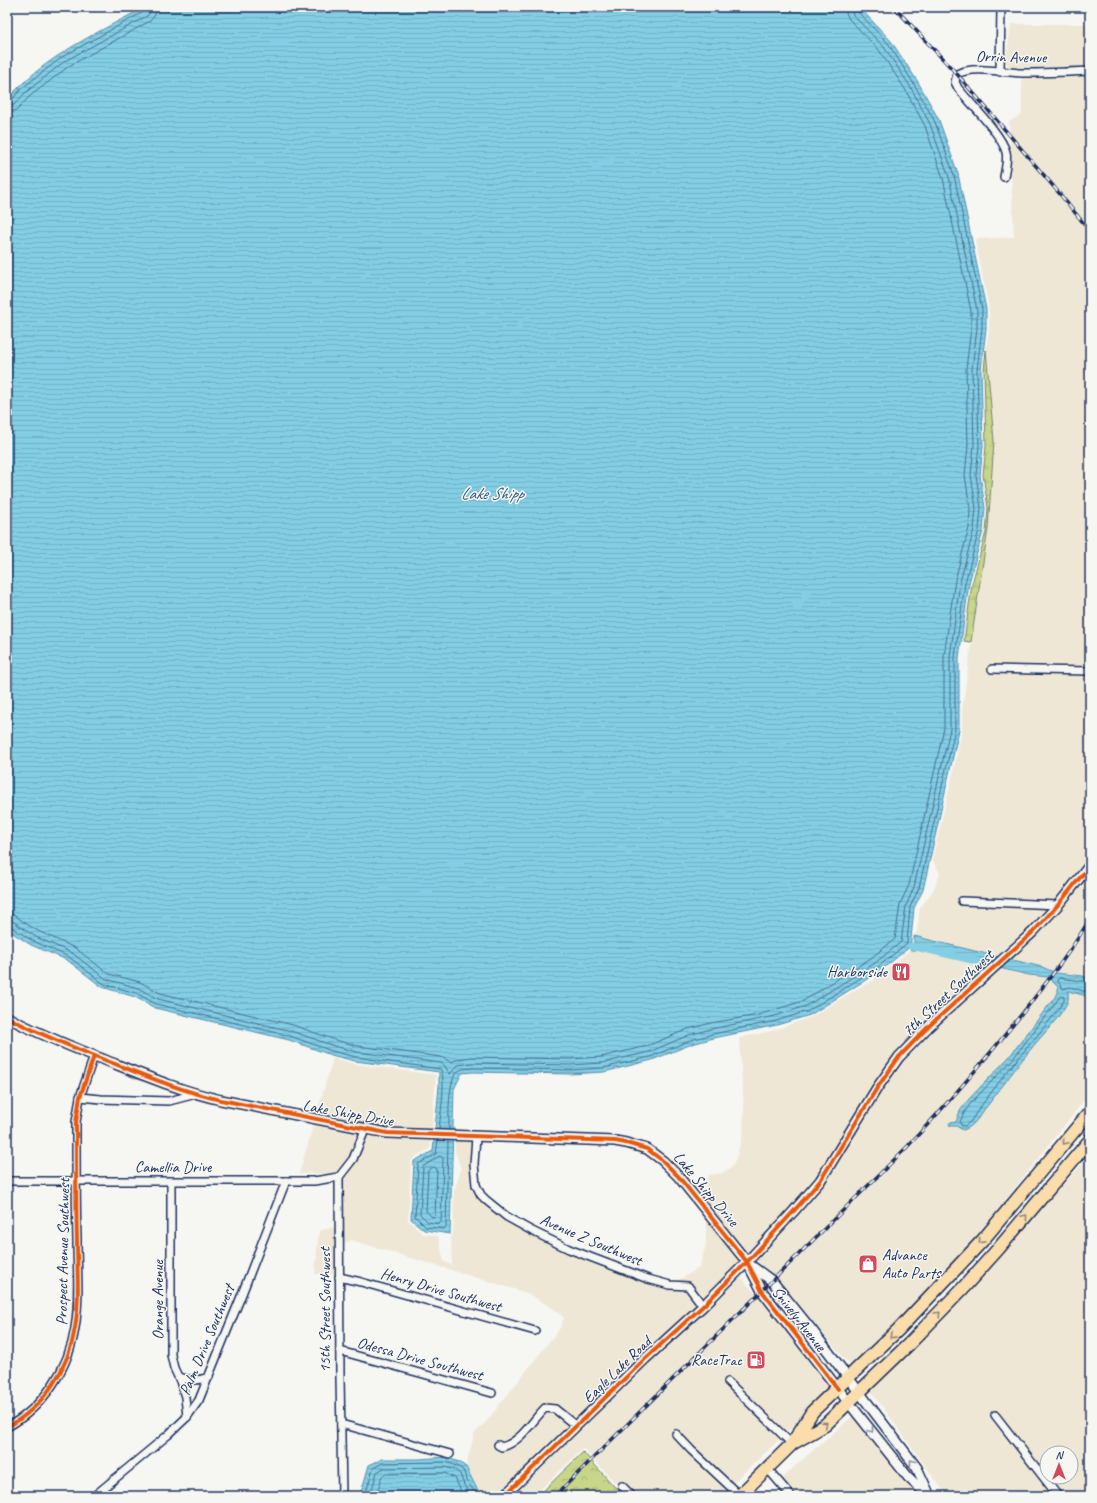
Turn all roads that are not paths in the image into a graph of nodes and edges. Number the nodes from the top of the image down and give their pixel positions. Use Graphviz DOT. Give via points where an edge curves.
graph roads {
  1 [pos="1001,7"];
  2 [pos="1090,71"];
  3 [pos="1000,72"];
  4 [pos="1004,177"];
  5 [pos="992,669"];
  6 [pos="1090,671"];
  7 [pos="1090,865"];
  8 [pos="962,901"];
  9 [pos="1058,905"];
  10 [pos="7,1017"];
  11 [pos="94,1056"];
  12 [pos="196,1094"];
  13 [pos="80,1097"];
  14 [pos="1090,1112"];
  15 [pos="365,1130"];
  16 [pos="472,1137"];
  17 [pos="1090,1140"];
  18 [pos="339,1177"];
  19 [pos="7,1181"];
  20 [pos="76,1181"];
  21 [pos="171,1181"];
  22 [pos="286,1181"];
  23 [pos="747,1262"];
  24 [pos="339,1277"];
  25 [pos="703,1306"];
  26 [pos="535,1331"];
  27 [pos="340,1351"];
  28 [pos="178,1377"];
  29 [pos="209,1377"];
  30 [pos="849,1378"];
  31 [pos="728,1382"];
  32 [pos="838,1388"];
  33 [pos="860,1392"];
  34 [pos="492,1393"];
  35 [pos="849,1403"];
  36 [pos="995,1415"];
  37 [pos="187,1417"];
  38 [pos="341,1424"];
  39 [pos="576,1426"];
  40 [pos="7,1427"];
  41 [pos="676,1434"];
  42 [pos="792,1444"];
  43 [pos="498,1445"];
  44 [pos="450,1454"];
  45 [pos="767,1468"];
  46 [pos="622,1486"];
  47 [pos="94,1496"];
  48 [pos="342,1496"];
  49 [pos="504,1496"];
  50 [pos="632,1496"];
  51 [pos="739,1496"];
  52 [pos="791,1496"];
  53 [pos="929,1496"];
  54 [pos="1058,1496"];
  1 -- 3 [label="street"];
  2 -- 3 [label="street, Orrin Avenue"];
  3 -- 4 [label="street, Orrin Avenue" via="964,70 957,74 955,82 988,123 1004,148"];
  5 -- 6 [label="street"];
  7 -- 9 [label="street, 7th Street Southwest"];
  8 -- 9 [label="street"];
  9 -- 23 [label="street, 7th Street Southwest" via="1016,948 899,1056 820,1181"];
  10 -- 11 [label="street, Lake Shipp Drive"];
  11 -- 12 [label="street, Lake Shipp Drive"];
  11 -- 13 [label="street, Prospect Avenue Southwest"];
  12 -- 13 [label="street" via="169,1101"];
  12 -- 15 [label="street, Lake Shipp Drive"];
  13 -- 20 [label="street, Prospect Avenue Southwest" via="76,1122"];
  14 -- 30 [label="highway, one-way" via="982,1241"];
  15 -- 16 [label="street, Lake Shipp Drive" via="424,1136"];
  15 -- 18 [label="street" via="356,1154"];
  16 -- 23 [label="street, Lake Shipp Drive" via="616,1142 647,1149 678,1176"];
  16 -- 25 [label="street, Avenue Z Southwest" via="475,1180 481,1195 490,1205 514,1221 568,1249 648,1279 688,1286"];
  33 -- 17 [label="highway, one-way" via="964,1287"];
  18 -- 22 [label="street, Camellia Drive" via="314,1181"];
  18 -- 24 [label="street, 15th Street Southwest"];
  19 -- 20 [label="street, Camellia Drive"];
  20 -- 21 [label="street, Camellia Drive"];
  20 -- 40 [label="street, Prospect Avenue Southwest" via="77,1308 73,1339 64,1365 44,1396"];
  21 -- 22 [label="street, Camellia Drive"];
  21 -- 28 [label="street, Orange Avenue" via="171,1355"];
  22 -- 29 [label="street, Palm Drive Southwest"];
  23 -- 25 [label="street, Eagle Lake Road"];
  23 -- 30 [label="street, Snively Avenue" via="772,1281"];
  23 -- 32 [label="street, Snively Avenue" via="762,1291"];
  24 -- 26 [label="street, Henry Drive Southwest"];
  24 -- 27 [label="street, 15th Street Southwest"];
  25 -- 39 [label="street, Eagle Lake Road"];
  27 -- 34 [label="street, Odessa Drive Southwest"];
  27 -- 38 [label="street, 15th Street Southwest"];
  28 -- 29 [label="street" via="194,1381"];
  28 -- 37 [label="street, Orange Avenue"];
  29 -- 37 [label="street, Palm Drive Southwest" via="199,1400"];
  30 -- 32 [label="highway"];
  30 -- 33 [label="street, Snively Avenue"];
  31 -- 42 [label="street"];
  32 -- 35 [label="street, Snively Avenue"];
  32 -- 42 [label="highway" via="812,1412"];
  33 -- 35 [label="highway"];
  53 -- 33 [label="street, Snively Avenue, one-way" via="917,1468"];
  42 -- 35 [label="highway, one-way" via="825,1425"];
  35 -- 53 [label="street, Snively Avenue, one-way" via="908,1477"];
  36 -- 54 [label="street"];
  37 -- 47 [label="street, Palm Drive Southwest"];
  38 -- 44 [label="street"];
  38 -- 48 [label="street, 15th Street Southwest"];
  39 -- 43 [label="street" via="555,1409 545,1408 523,1433 505,1446"];
  39 -- 49 [label="street, Eagle Lake Road"];
  41 -- 51 [label="street"];
  42 -- 45 [label="highway"];
  45 -- 51 [label="highway"];
  45 -- 52 [label="street"];
  46 -- 50 [label="street"];
}
